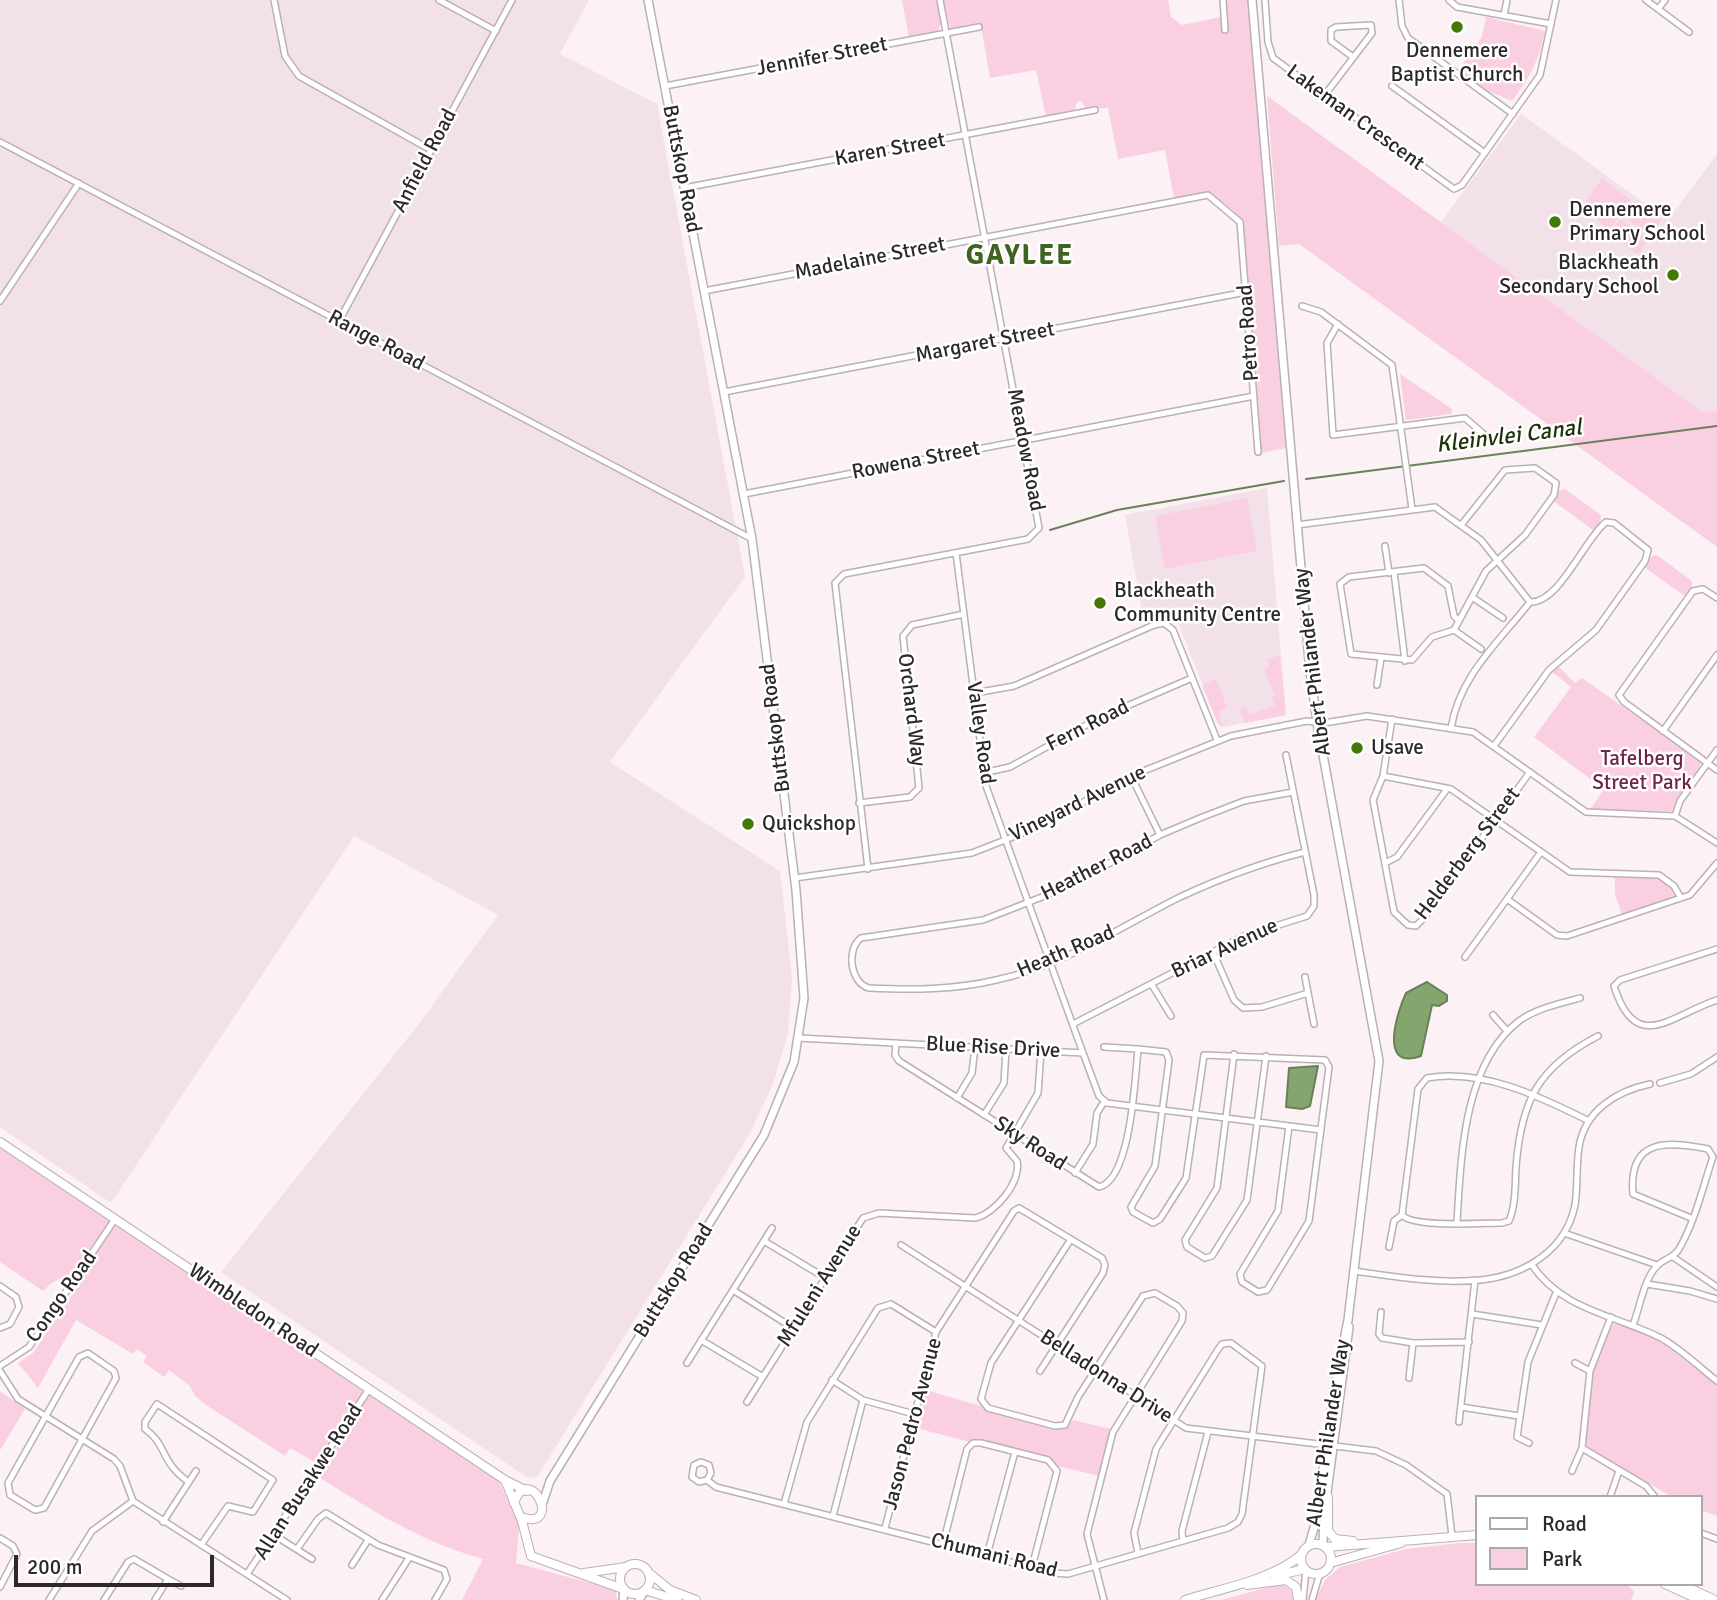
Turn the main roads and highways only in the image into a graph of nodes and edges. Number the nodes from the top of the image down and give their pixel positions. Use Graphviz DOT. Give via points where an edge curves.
graph roads {
  1 [pos="0,1142"];
  2 [pos="505,1480"];
  3 [pos="530,1491"];
  4 [pos="1328,1497"];
  5 [pos="514,1503"];
  6 [pos="521,1517"];
  7 [pos="536,1517"];
  8 [pos="1476,1535"];
  9 [pos="1397,1539"];
  10 [pos="1410,1540"];
  11 [pos="527,1542"];
  12 [pos="1324,1546"];
  13 [pos="1302,1554"];
  14 [pos="1331,1563"];
  15 [pos="626,1567"];
  16 [pos="1306,1570"];
  17 [pos="648,1572"];
  18 [pos="581,1573"];
  19 [pos="1247,1585"];
  20 [pos="1669,1586"];
  21 [pos="1684,1586"];
  22 [pos="624,1589"];
  23 [pos="643,1594"];
  24 [pos="677,1600"];
  25 [pos="696,1600"];
  26 [pos="1185,1600"];
  27 [pos="1203,1600"];
  28 [pos="1300,1600"];
  29 [pos="1700,1600"];
  30 [pos="1715,1600"];
  1 -- 2 [label="main road, Wimbledon Road"];
  2 -- 3 [label="main road, Wimbledon Road"];
  2 -- 5 [label="main road"];
  3 -- 5 [label="main road" via="518,1494"];
  3 -- 7 [label="main road" via="542,1502"];
  4 -- 9 [label="main road" via="1328,1531 1335,1539"];
  5 -- 6 [label="main road"];
  6 -- 7 [label="main road"];
  6 -- 11 [label="main road"];
  7 -- 11 [label="main road"];
  8 -- 10 [label="main road"];
  9 -- 10 [label="main road"];
  9 -- 12 [label="main road"];
  10 -- 14 [label="main road"];
  11 -- 18 [label="main road" via="535,1559"];
  12 -- 13 [label="main road" via="1309,1545"];
  12 -- 14 [label="main road"];
  13 -- 16 [label="main road"];
  13 -- 26 [label="main road" via="1275,1571"];
  14 -- 16 [label="main road" via="1320,1573"];
  15 -- 17 [label="main road" via="638,1564"];
  15 -- 18 [label="main road"];
  15 -- 22 [label="main road" via="620,1577"];
  16 -- 19 [label="main road"];
  17 -- 23 [label="main road" via="650,1581"];
  17 -- 25 [label="main road" via="670,1590"];
  18 -- 22 [label="main road"];
  19 -- 27 [label="main road"];
  19 -- 28 [label="main road" via="1286,1580 1296,1587"];
  20 -- 29 [label="main road"];
  21 -- 30 [label="main road"];
  22 -- 23 [label="main road"];
  23 -- 24 [label="main road"];
}
